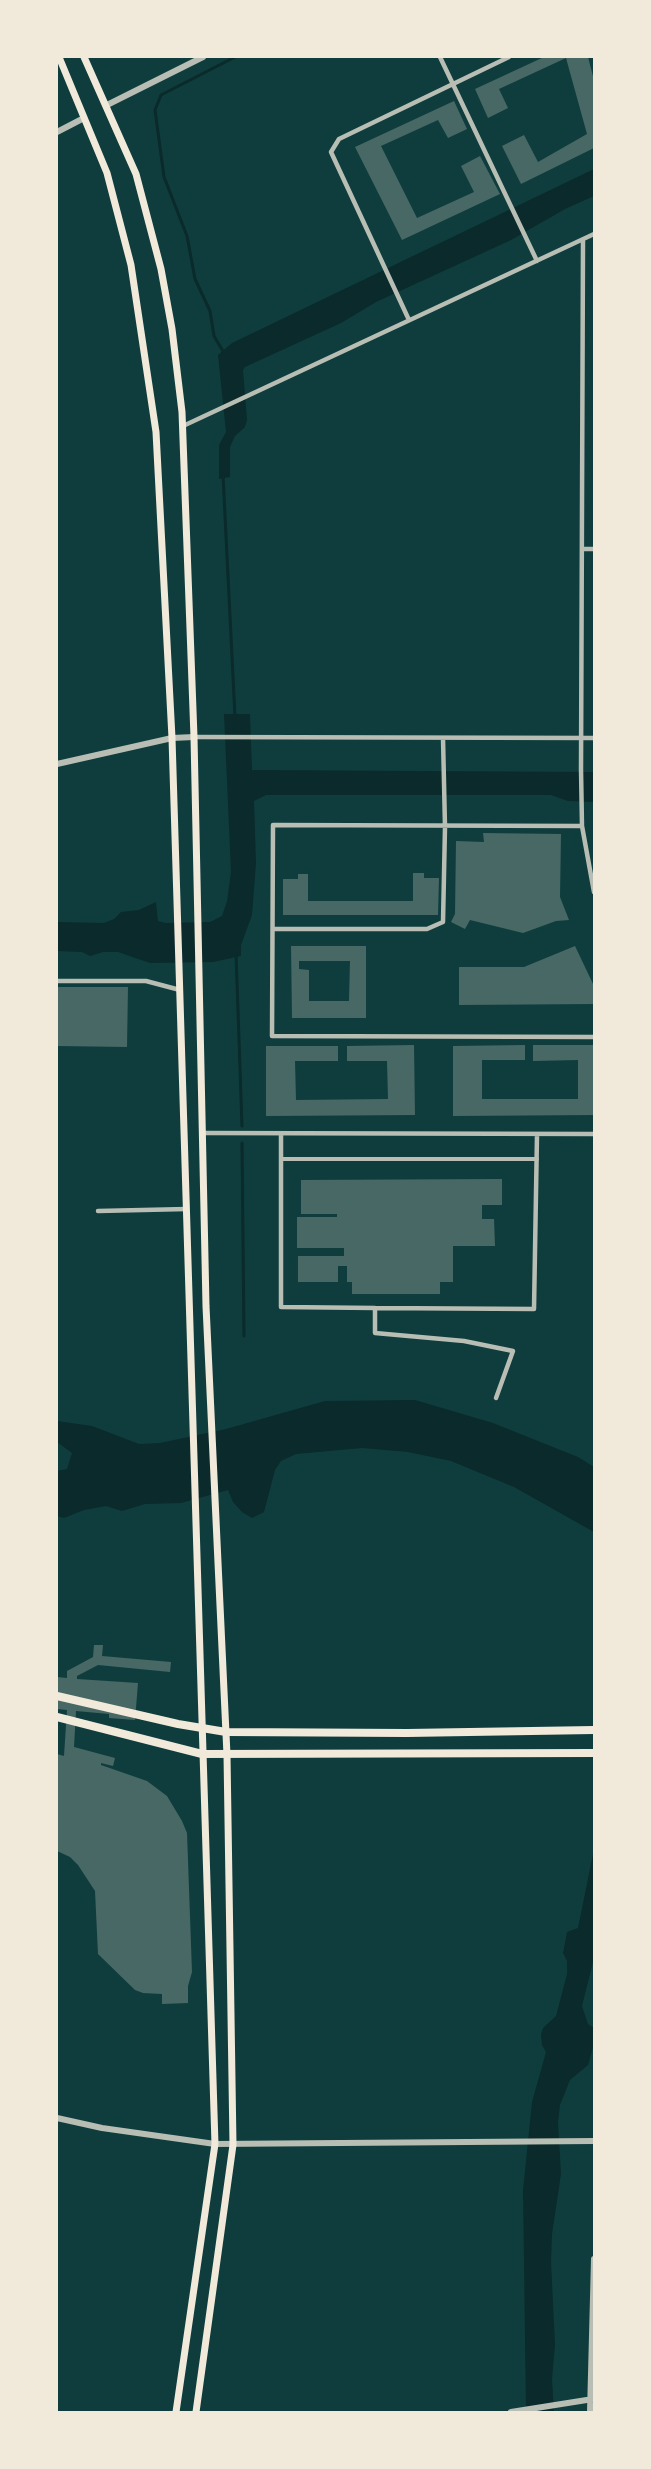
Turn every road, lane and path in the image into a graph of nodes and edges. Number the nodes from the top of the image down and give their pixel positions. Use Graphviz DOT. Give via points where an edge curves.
graph roads {
  1 [pos="59,57"];
  2 [pos="84,57"];
  3 [pos="202,57"];
  4 [pos="440,57"];
  5 [pos="509,57"];
  6 [pos="453,84"];
  7 [pos="107,105"];
  8 [pos="84,117"];
  9 [pos="57,132"];
  10 [pos="594,234"];
  11 [pos="583,240"];
  12 [pos="537,261"];
  13 [pos="409,320"];
  14 [pos="183,426"];
  15 [pos="582,549"];
  16 [pos="594,549"];
  17 [pos="194,737"];
  18 [pos="172,738"];
  19 [pos="443,738"];
  20 [pos="581,738"];
  21 [pos="594,738"];
  22 [pos="57,764"];
  23 [pos="582,826"];
  24 [pos="445,827"];
  25 [pos="594,892"];
  26 [pos="273,928"];
  27 [pos="57,981"];
  28 [pos="180,990"];
  29 [pos="594,1037"];
  30 [pos="202,1133"];
  31 [pos="537,1134"];
  32 [pos="594,1134"];
  33 [pos="281,1135"];
  34 [pos="281,1159"];
  35 [pos="537,1159"];
  36 [pos="187,1209"];
  37 [pos="98,1211"];
  38 [pos="375,1308"];
  39 [pos="496,1398"];
  40 [pos="57,1696"];
  41 [pos="57,1717"];
  42 [pos="201,1729"];
  43 [pos="594,1730"];
  44 [pos="226,1732"];
  45 [pos="594,1753"];
  46 [pos="202,1754"];
  47 [pos="227,1755"];
  48 [pos="57,2118"];
  49 [pos="594,2141"];
  50 [pos="215,2144"];
  51 [pos="233,2145"];
  52 [pos="594,2259"];
  53 [pos="592,2399"];
  54 [pos="515,2411"];
  55 [pos="176,2412"];
  56 [pos="196,2412"];
  57 [pos="590,2412"];
  1 -- 8 [label="main road"];
  2 -- 7 [label="main road"];
  3 -- 7 [label="street"];
  4 -- 6 [label="street"];
  5 -- 6 [label="street"];
  6 -- 12 [label="street"];
  6 -- 13 [label="street" via="339,139 331,152"];
  7 -- 14 [label="main road" via="136,174 160,269 172,329"];
  8 -- 9 [label="street"];
  8 -- 18 [label="main road" via="108,173 128,253 148,364 156,432"];
  10 -- 11 [label="street"];
  11 -- 12 [label="street"];
  11 -- 15 [label="street"];
  12 -- 13 [label="street"];
  13 -- 14 [label="street"];
  14 -- 17 [label="main road"];
  15 -- 16 [label="street"];
  15 -- 20 [label="street"];
  17 -- 18 [label="street"];
  17 -- 19 [label="street"];
  17 -- 30 [label="main road"];
  18 -- 22 [label="street"];
  18 -- 28 [label="main road"];
  19 -- 20 [label="street"];
  19 -- 24 [label="street"];
  20 -- 21 [label="street"];
  20 -- 23 [label="street"];
  23 -- 24 [label="street"];
  23 -- 25 [label="street"];
  24 -- 26 [label="street" via="443,922 428,929"];
  24 -- 26 [label="street" via="273,825"];
  26 -- 29 [label="street" via="273,1036"];
  27 -- 28 [label="street" via="146,981"];
  28 -- 36 [label="main road"];
  30 -- 33 [label="street"];
  30 -- 44 [label="main road"];
  31 -- 32 [label="street"];
  31 -- 33 [label="street"];
  31 -- 35 [label="street"];
  33 -- 34 [label="street"];
  34 -- 35 [label="street"];
  34 -- 38 [label="street" via="281,1307"];
  35 -- 38 [label="street" via="534,1309"];
  36 -- 37 [label="street"];
  36 -- 42 [label="main road"];
  38 -- 39 [label="street" via="375,1333 464,1341 513,1352"];
  40 -- 42 [label="main road"];
  41 -- 46 [label="main road"];
  42 -- 44 [label="main road"];
  42 -- 46 [label="main road"];
  43 -- 44 [label="main road"];
  44 -- 47 [label="main road"];
  45 -- 47 [label="main road"];
  46 -- 47 [label="main road"];
  46 -- 50 [label="main road"];
  47 -- 51 [label="main road"];
  48 -- 50 [label="street"];
  49 -- 51 [label="street"];
  50 -- 51 [label="street"];
  50 -- 55 [label="main road"];
  51 -- 56 [label="main road"];
  52 -- 53 [label="street"];
  53 -- 54 [label="street"];
  53 -- 57 [label="street"];
}
